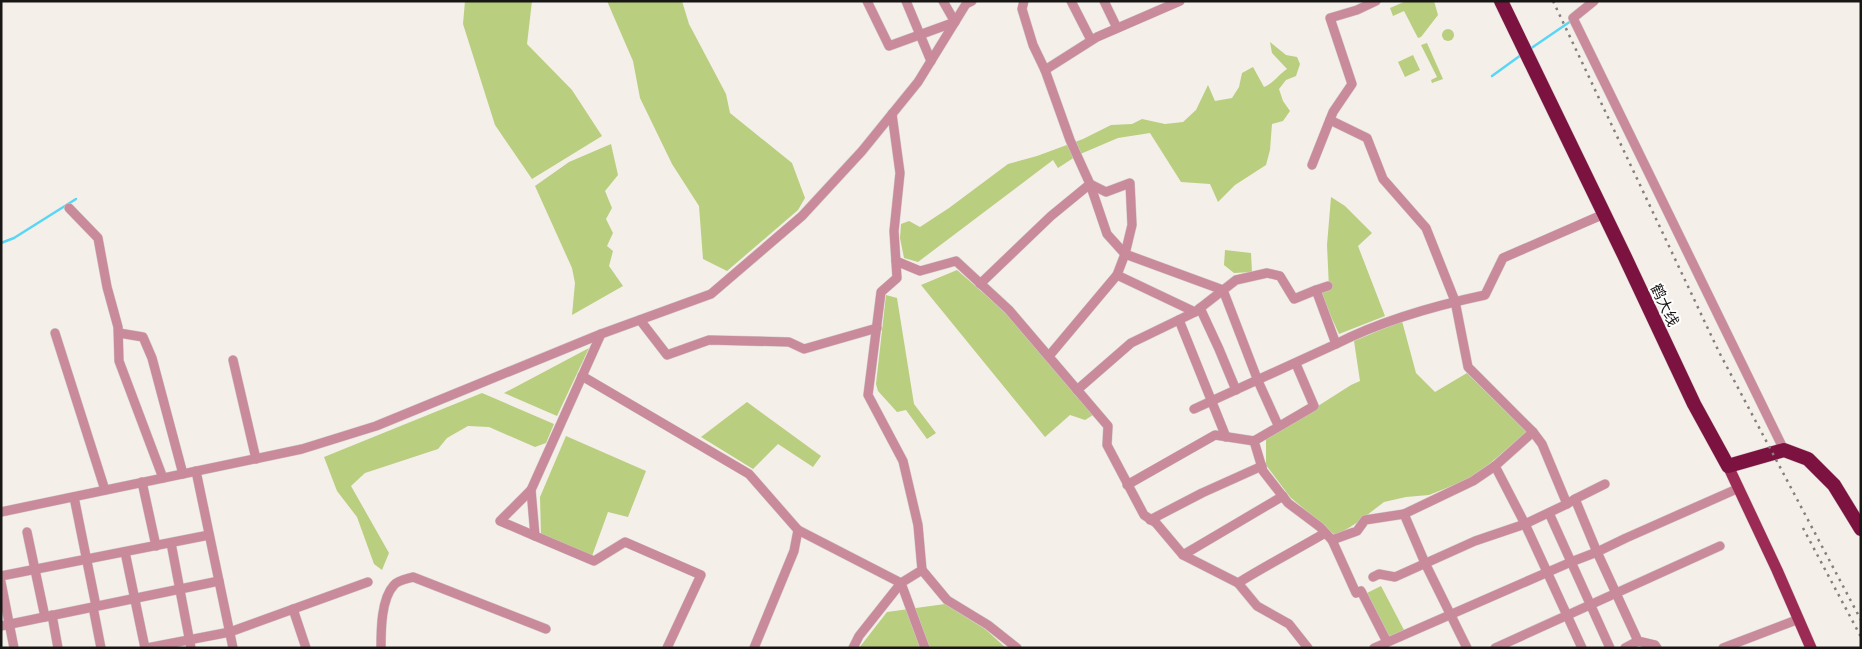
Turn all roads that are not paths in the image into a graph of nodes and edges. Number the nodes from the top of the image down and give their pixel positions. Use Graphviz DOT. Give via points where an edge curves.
graph roads {
  1 [pos="867,1"];
  2 [pos="906,1"];
  3 [pos="943,1"];
  4 [pos="972,1"];
  5 [pos="1024,1"];
  6 [pos="1071,1"];
  7 [pos="1104,1"];
  8 [pos="1180,1"];
  9 [pos="1501,1"];
  10 [pos="1594,1"];
  11 [pos="1374,2"];
  12 [pos="955,22"];
  13 [pos="1117,28"];
  14 [pos="921,36"];
  15 [pos="1092,40"];
  16 [pos="931,61"];
  17 [pos="1045,70"];
  18 [pos="892,114"];
  19 [pos="1330,120"];
  20 [pos="1312,165"];
  21 [pos="1090,184"];
  22 [pos="69,208"];
  23 [pos="1604,214"];
  24 [pos="1125,254"];
  25 [pos="896,260"];
  26 [pos="1117,275"];
  27 [pos="980,284"];
  28 [pos="1328,286"];
  29 [pos="1223,290"];
  30 [pos="1316,290"];
  31 [pos="1455,301"];
  32 [pos="1197,310"];
  33 [pos="640,320"];
  34 [pos="1179,320"];
  35 [pos="877,328"];
  36 [pos="55,333"];
  37 [pos="119,333"];
  38 [pos="601,334"];
  39 [pos="1336,344"];
  40 [pos="1049,356"];
  41 [pos="234,360"];
  42 [pos="1296,364"];
  43 [pos="582,376"];
  44 [pos="1258,381"];
  45 [pos="1077,390"];
  46 [pos="1236,390"];
  47 [pos="1212,402"];
  48 [pos="1194,409"];
  49 [pos="1278,425"];
  50 [pos="1533,432"];
  51 [pos="1226,437"];
  52 [pos="1254,441"];
  53 [pos="1715,442"];
  54 [pos="1784,450"];
  55 [pos="256,459"];
  56 [pos="1752,459"];
  57 [pos="1262,466"];
  58 [pos="1495,466"];
  59 [pos="1728,466"];
  60 [pos="196,471"];
  61 [pos="183,474"];
  62 [pos="163,478"];
  63 [pos="142,482"];
  64 [pos="1605,484"];
  65 [pos="1128,485"];
  66 [pos="1739,488"];
  67 [pos="105,490"];
  68 [pos="531,490"];
  69 [pos="1283,496"];
  70 [pos="74,497"];
  71 [pos="1571,502"];
  72 [pos="1,512"];
  73 [pos="1548,513"];
  74 [pos="1404,514"];
  75 [pos="1150,520"];
  76 [pos="1525,524"];
  77 [pos="1861,528"];
  78 [pos="798,530"];
  79 [pos="27,532"];
  80 [pos="1325,533"];
  81 [pos="210,535"];
  82 [pos="535,536"];
  83 [pos="1332,540"];
  84 [pos="171,543"];
  85 [pos="156,546"];
  86 [pos="1720,546"];
  87 [pos="126,552"];
  88 [pos="1597,552"];
  89 [pos="1183,555"];
  90 [pos="87,559"];
  91 [pos="1571,562"];
  92 [pos="1425,563"];
  93 [pos="35,569"];
  94 [pos="922,570"];
  95 [pos="1548,572"];
  96 [pos="1,576"];
  97 [pos="1373,577"];
  98 [pos="219,581"];
  99 [pos="1,582"];
  100 [pos="368,582"];
  101 [pos="901,583"];
  102 [pos="1238,583"];
  103 [pos="180,589"];
  104 [pos="1616,592"];
  105 [pos="135,598"];
  106 [pos="1590,605"];
  107 [pos="94,607"];
  108 [pos="293,609"];
  109 [pos="1451,615"];
  110 [pos="48,616"];
  111 [pos="1568,616"];
  112 [pos="1799,619"];
  113 [pos="5,625"];
  114 [pos="546,629"];
  115 [pos="230,632"];
  116 [pos="1298,636"];
  117 [pos="1638,641"];
  118 [pos="1387,642"];
  119 [pos="190,644"];
  120 [pos="14,648"];
  121 [pos="58,648"];
  122 [pos="101,648"];
  123 [pos="146,648"];
  124 [pos="233,648"];
  125 [pos="306,648"];
  126 [pos="381,648"];
  127 [pos="667,648"];
  128 [pos="754,648"];
  129 [pos="853,648"];
  130 [pos="925,648"];
  131 [pos="1017,648"];
  132 [pos="1302,648"];
  133 [pos="1308,648"];
  134 [pos="1374,648"];
  135 [pos="1467,648"];
  136 [pos="1495,648"];
  137 [pos="1582,648"];
  138 [pos="1610,648"];
  139 [pos="1625,648"];
  140 [pos="1657,648"];
  141 [pos="1724,648"];
  142 [pos="1811,648"];
  1 -- 14 [label="street" via="889,46"];
  2 -- 14 [label="street"];
  3 -- 12 [label="street"];
  4 -- 12 [label="street" via="966,4"];
  5 -- 17 [label="street" via="1024,18"];
  6 -- 15 [label="street"];
  7 -- 13 [label="street"];
  8 -- 13 [label="street"];
  9 -- 23 [label="highway, 鹤大线"];
  10 -- 54 [label="street" via="1573,18"];
  11 -- 19 [label="street" via="1330,18 1352,84"];
  12 -- 14 [label="street"];
  12 -- 16 [label="street"];
  13 -- 15 [label="street"];
  14 -- 16 [label="street"];
  15 -- 17 [label="street"];
  16 -- 18 [label="street"];
  17 -- 21 [label="street"];
  18 -- 25 [label="street" via="900,173 894,231"];
  18 -- 33 [label="street" via="802,216 711,294"];
  19 -- 20 [label="street"];
  19 -- 31 [label="street" via="1367,138 1384,179 1426,228"];
  21 -- 24 [label="street" via="1107,234"];
  21 -- 24 [label="street" via="1106,192 1130,183 1132,225"];
  21 -- 27 [label="street" via="1051,216"];
  22 -- 37 [label="street" via="98,238"];
  23 -- 31 [label="street" via="1503,258 1485,295"];
  23 -- 53 [label="highway, 鹤大线"];
  24 -- 26 [label="street"];
  24 -- 29 [label="street"];
  25 -- 27 [label="street" via="920,271 956,261"];
  25 -- 35 [label="street" via="898,278 881,292"];
  26 -- 32 [label="street"];
  26 -- 40 [label="street"];
  27 -- 40 [label="street" via="1009,310"];
  28 -- 30 [label="street"];
  29 -- 30 [label="street" via="1236,280 1266,273 1280,276 1294,300"];
  29 -- 32 [label="street"];
  29 -- 44 [label="street"];
  30 -- 39 [label="street"];
  31 -- 39 [label="street" via="1365,330"];
  31 -- 50 [label="street" via="1468,367"];
  32 -- 34 [label="street"];
  32 -- 46 [label="street" via="1219,348"];
  33 -- 35 [label="street" via="667,355 709,340 789,342 804,349"];
  33 -- 38 [label="street"];
  34 -- 45 [label="street" via="1132,343"];
  34 -- 47 [label="street"];
  35 -- 94 [label="street" via="868,395 903,461 918,525"];
  36 -- 67 [label="street"];
  37 -- 61 [label="street" via="143,337 152,358"];
  37 -- 62 [label="street" via="119,361"];
  38 -- 43 [label="street"];
  38 -- 55 [label="street" via="376,426 302,449"];
  39 -- 42 [label="street"];
  40 -- 45 [label="street"];
  41 -- 55 [label="street"];
  42 -- 44 [label="street"];
  42 -- 49 [label="street" via="1314,406"];
  43 -- 68 [label="street"];
  43 -- 78 [label="street" via="749,474"];
  44 -- 46 [label="street"];
  44 -- 49 [label="street"];
  45 -- 65 [label="street" via="1108,426 1107,445"];
  46 -- 47 [label="street"];
  47 -- 48 [label="street"];
  47 -- 51 [label="street"];
  49 -- 52 [label="street"];
  50 -- 58 [label="street"];
  50 -- 71 [label="street"];
  51 -- 52 [label="street"];
  51 -- 65 [label="street" via="1215,435"];
  52 -- 57 [label="street"];
  53 -- 56 [label="highway" via="1727,454"];
  53 -- 59 [label="highway, 鹤大线"];
  54 -- 56 [label="highway"];
  54 -- 77 [label="highway" via="1808,459 1834,484"];
  55 -- 60 [label="street"];
  56 -- 59 [label="highway"];
  57 -- 69 [label="street"];
  57 -- 75 [label="street"];
  58 -- 74 [label="street" via="1473,481"];
  58 -- 76 [label="street"];
  59 -- 66 [label="main road"];
  60 -- 61 [label="street"];
  60 -- 81 [label="street"];
  61 -- 62 [label="street"];
  62 -- 63 [label="street"];
  63 -- 67 [label="street"];
  63 -- 85 [label="street"];
  64 -- 71 [label="street"];
  65 -- 75 [label="street"];
  66 -- 88 [label="street"];
  66 -- 112 [label="main road"];
  67 -- 70 [label="street"];
  68 -- 82 [label="street"];
  68 -- 82 [label="street" via="500,521"];
  69 -- 80 [label="street"];
  69 -- 89 [label="street"];
  70 -- 72 [label="street"];
  70 -- 90 [label="street"];
  71 -- 73 [label="street"];
  71 -- 88 [label="street"];
  73 -- 76 [label="street"];
  73 -- 91 [label="street"];
  74 -- 83 [label="street" via="1365,520 1357,531"];
  74 -- 92 [label="street"];
  75 -- 89 [label="street"];
  76 -- 92 [label="street"];
  76 -- 95 [label="street"];
  78 -- 101 [label="street"];
  78 -- 128 [label="street" via="794,551"];
  79 -- 93 [label="street"];
  80 -- 83 [label="street"];
  80 -- 102 [label="street"];
  81 -- 84 [label="street"];
  81 -- 98 [label="street"];
  82 -- 127 [label="street" via="594,561 625,542 701,575"];
  83 -- 118 [label="street" via="1356,593 1360,591"];
  84 -- 85 [label="street"];
  84 -- 103 [label="street"];
  85 -- 87 [label="street"];
  86 -- 104 [label="street"];
  87 -- 90 [label="street"];
  87 -- 105 [label="street"];
  88 -- 91 [label="street"];
  88 -- 104 [label="street"];
  89 -- 102 [label="street"];
  90 -- 93 [label="street"];
  90 -- 107 [label="street"];
  91 -- 95 [label="street"];
  91 -- 106 [label="street"];
  92 -- 97 [label="street" via="1395,577 1379,574"];
  92 -- 109 [label="street"];
  93 -- 96 [label="street"];
  93 -- 110 [label="street"];
  94 -- 101 [label="street"];
  94 -- 131 [label="street" via="947,600 988,625"];
  95 -- 109 [label="street"];
  95 -- 111 [label="street"];
  98 -- 103 [label="street"];
  98 -- 115 [label="street"];
  99 -- 113 [label="street"];
  100 -- 108 [label="street"];
  101 -- 129 [label="street"];
  101 -- 130 [label="street"];
  102 -- 116 [label="street" via="1257,606 1289,624"];
  103 -- 105 [label="street"];
  103 -- 119 [label="street"];
  104 -- 106 [label="street"];
  104 -- 117 [label="street"];
  105 -- 107 [label="street"];
  105 -- 123 [label="street"];
  106 -- 111 [label="street"];
  106 -- 138 [label="street"];
  107 -- 110 [label="street"];
  107 -- 122 [label="street"];
  108 -- 115 [label="street"];
  108 -- 125 [label="street"];
  109 -- 118 [label="street"];
  109 -- 135 [label="street"];
  110 -- 113 [label="street"];
  110 -- 121 [label="street"];
  111 -- 136 [label="street"];
  111 -- 137 [label="street"];
  112 -- 141 [label="street"];
  112 -- 142 [label="main road"];
  113 -- 120 [label="street"];
  114 -- 126 [label="street" via="413,577 396,583 390,591 381,625"];
  115 -- 119 [label="street"];
  115 -- 124 [label="street"];
  116 -- 132 [label="street"];
  116 -- 133 [label="street"];
  117 -- 139 [label="street"];
  117 -- 140 [label="street"];
  118 -- 134 [label="street"];
  119 -- 123 [label="street"];
}
